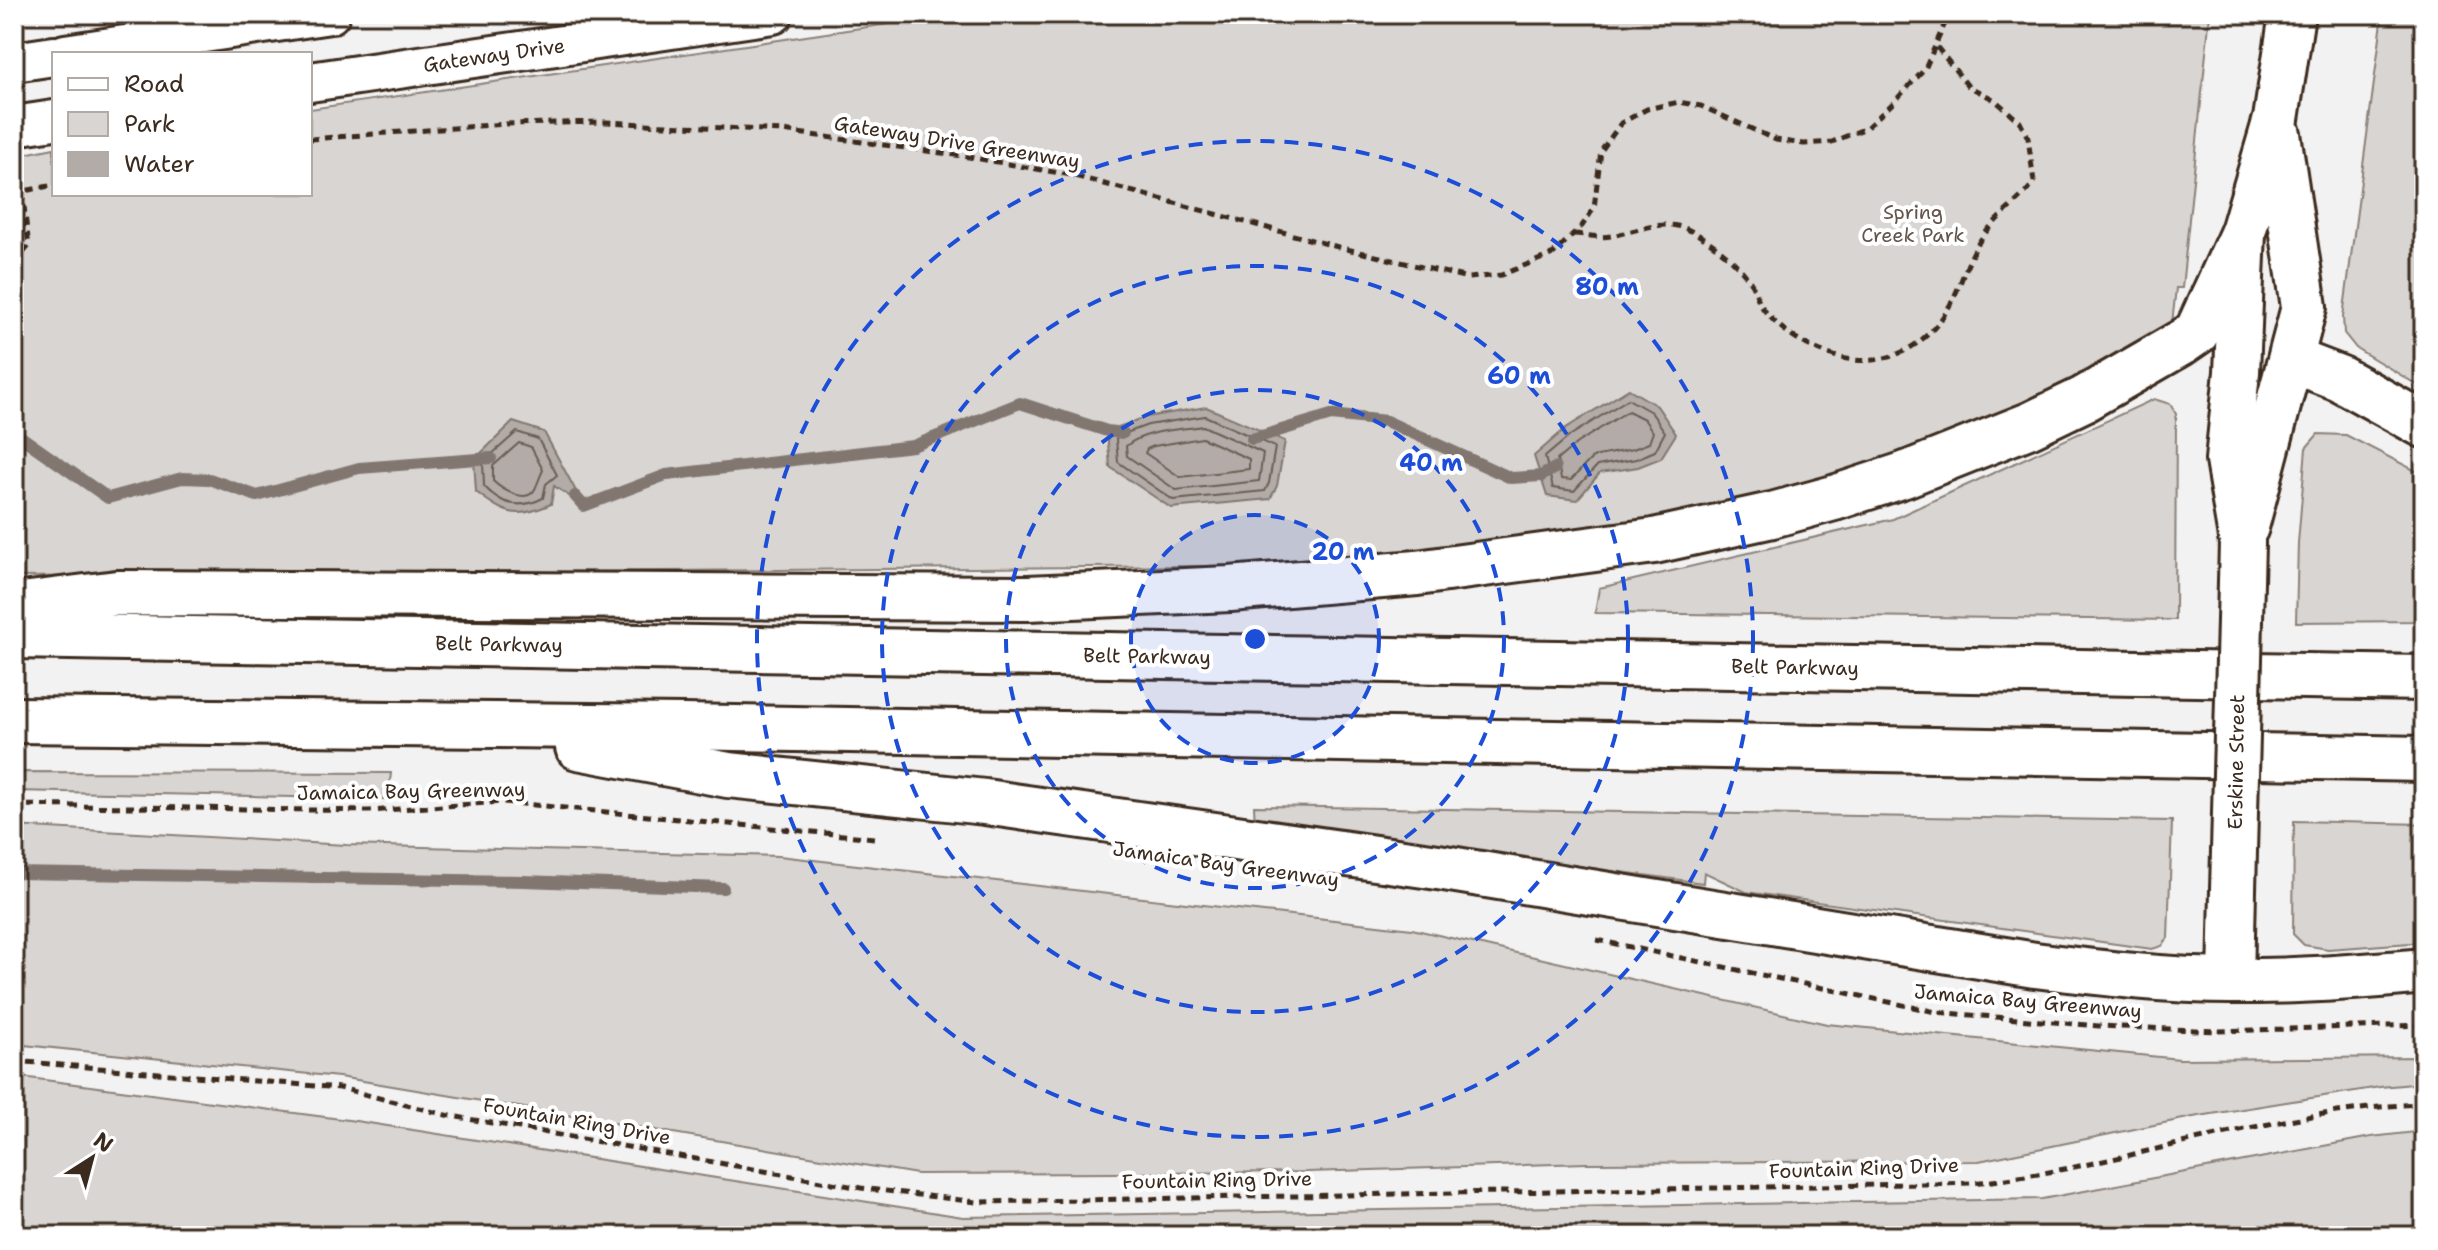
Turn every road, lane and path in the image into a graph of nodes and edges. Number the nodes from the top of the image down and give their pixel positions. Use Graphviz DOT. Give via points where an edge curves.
graph roads {
  1 [pos="330,14"];
  2 [pos="773,14"];
  3 [pos="1949,14"];
  4 [pos="2292,14"];
  5 [pos="1936,46"];
  6 [pos="78,52"];
  7 [pos="52,56"];
  8 [pos="14,62"];
  9 [pos="312,82"];
  10 [pos="2276,119"];
  11 [pos="52,120"];
  12 [pos="14,126"];
  13 [pos="312,139"];
  14 [pos="52,185"];
  15 [pos="22,191"];
  16 [pos="14,193"];
  17 [pos="2243,232"];
  18 [pos="1575,234"];
  19 [pos="14,263"];
  20 [pos="2292,360"];
  21 [pos="2424,425"];
  22 [pos="2242,543"];
  23 [pos="14,606"];
  24 [pos="14,636"];
  25 [pos="2424,678"];
  26 [pos="14,720"];
  27 [pos="461,726"];
  28 [pos="2424,759"];
  29 [pos="14,805"];
  30 [pos="876,838"];
  31 [pos="1588,938"];
  32 [pos="2424,971"];
  33 [pos="2231,981"];
  34 [pos="2424,1025"];
  35 [pos="14,1061"];
  36 [pos="2424,1104"];
  1 -- 6 [label="street"];
  2 -- 9 [label="street, Gateway Drive"];
  3 -- 5 [label="path, Gateway Drive Greenway"];
  4 -- 10 [label="main road, Erskine Street"];
  5 -- 18 [label="path, Gateway Drive Greenway" via="1925,69 1884,112 1866,128 1832,142 1776,140 1701,106 1679,102 1647,109 1621,123 1601,151 1594,208"];
  5 -- 18 [label="path" via="1968,86 2020,122 2028,138 2034,182 1983,236 1951,305 1935,326 1893,357 1861,362 1811,348 1763,308 1749,279 1729,256 1678,226 1630,229 1609,237"];
  7 -- 8 [label="street"];
  10 -- 17 [label="main road, Erskine Street"];
  10 -- 20 [label="main road, Erskine Street" via="2304,307"];
  11 -- 12 [label="street"];
  13 -- 18 [label="path, Gateway Drive Greenway" via="577,122 783,131 1071,175 1468,278 1527,266 1553,254"];
  14 -- 15 [label="path"];
  15 -- 16 [label="path"];
  15 -- 19 [label="path" via="29,246"];
  17 -- 22 [label="main road, Erskine Street" via="2228,460"];
  17 -- 23 [label="main road" via="2197,332 2084,399 1976,448 1834,498 1654,541 1331,582 1134,594 1028,598 117,593"];
  20 -- 21 [label="main road" via="2339,378"];
  20 -- 22 [label="main road, Erskine Street"];
  22 -- 33 [label="main road, Erskine Street, bridge"];
  24 -- 25 [label="main road, Belt Parkway"];
  26 -- 27 [label="main road"];
  27 -- 28 [label="main road"];
  27 -- 33 [label="main road" via="728,775 1079,814 1575,888 2035,965"];
  29 -- 30 [label="path, Jamaica Bay Greenway" via="369,811 503,802"];
  31 -- 34 [label="path, Jamaica Bay Greenway" via="1936,1012 2219,1031"];
  32 -- 33 [label="main road"];
  35 -- 36 [label="path, Fountain Ring Drive" via="340,1088 446,1115 861,1188 977,1202 1997,1180 2291,1119"];
}
